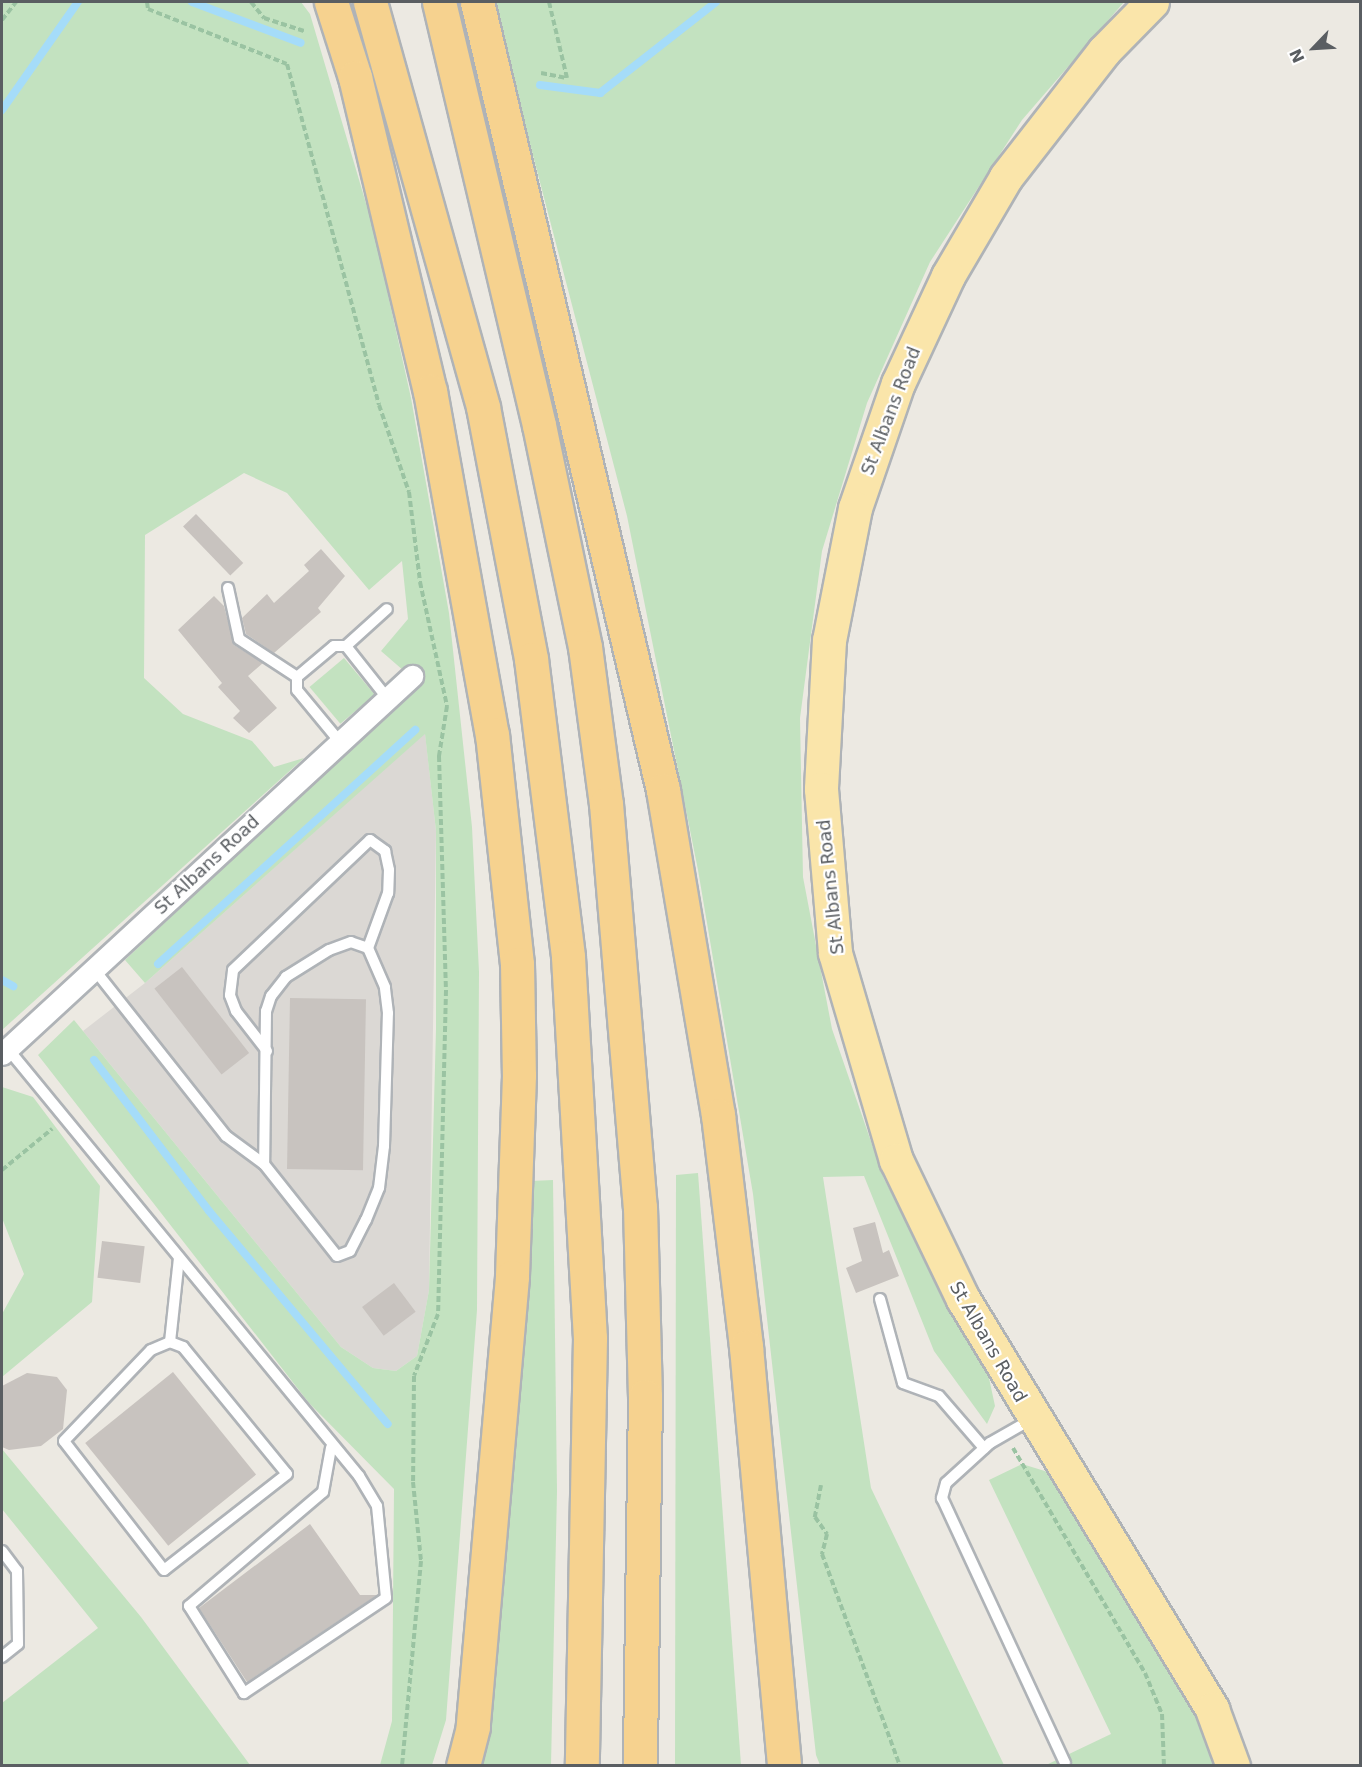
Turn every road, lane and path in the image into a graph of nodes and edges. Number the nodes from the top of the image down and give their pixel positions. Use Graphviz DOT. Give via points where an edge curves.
graph roads {
  1 [pos="16,2"];
  2 [pos="251,2"];
  3 [pos="332,2"];
  4 [pos="370,2"];
  5 [pos="439,2"];
  6 [pos="477,2"];
  7 [pos="549,2"];
  8 [pos="1152,2"];
  9 [pos="147,3"];
  10 [pos="2,20"];
  11 [pos="304,31"];
  12 [pos="541,73"];
  13 [pos="228,588"];
  14 [pos="387,609"];
  15 [pos="346,646"];
  16 [pos="412,675"];
  17 [pos="297,677"];
  18 [pos="388,699"];
  19 [pos="340,742"];
  20 [pos="368,948"];
  21 [pos="94,969"];
  22 [pos="267,1051"];
  23 [pos="5,1052"];
  24 [pos="65,1119"];
  25 [pos="264,1164"];
  26 [pos="2,1170"];
  27 [pos="179,1258"];
  28 [pos="880,1299"];
  29 [pos="170,1342"];
  30 [pos="1019,1427"];
  31 [pos="331,1448"];
  32 [pos="984,1448"];
  33 [pos="821,1485"];
  34 [pos="2,1551"];
  35 [pos="2,1657"];
  36 [pos="1065,1763"];
  37 [pos="402,1766"];
  38 [pos="463,1766"];
  39 [pos="582,1766"];
  40 [pos="640,1766"];
  41 [pos="783,1766"];
  42 [pos="900,1766"];
  43 [pos="1164,1766"];
  44 [pos="1233,1766"];
  1 -- 10 [label="path"];
  2 -- 11 [label="path" via="264,18"];
  3 -- 38 [label="highway" via="355,77 430,391 492,734 516,953 519,1075 512,1277 473,1727"];
  4 -- 39 [label="highway" via="483,407 531,659 568,957 590,1338"];
  5 -- 40 [label="highway" via="539,425 585,647 606,804 640,1207 645,1396"];
  6 -- 41 [label="highway" via="665,802 718,1115 746,1347"];
  7 -- 12 [label="path" via="567,78"];
  8 -- 30 [label="main road, St Albans Road" via="1051,115 1006,177 948,276 898,382 855,508 830,640 821,789 835,953 896,1160"];
  9 -- 37 [label="path" via="287,64 379,405 409,492 420,582 447,706 440,756 446,990 438,1314 414,1376 413,1482 421,1561"];
  13 -- 17 [label="lane" via="239,639"];
  14 -- 15 [label="lane"];
  15 -- 17 [label="lane" via="334,646"];
  15 -- 18 [label="lane"];
  16 -- 18 [label="street, St Albans Road"];
  17 -- 19 [label="lane" via="297,690"];
  18 -- 19 [label="street, St Albans Road"];
  19 -- 21 [label="street, St Albans Road"];
  20 -- 22 [label="lane" via="351,942 329,950 286,977 266,1011"];
  20 -- 22 [label="lane" via="388,893 389,870 385,851 370,840 233,970 230,995 236,1011"];
  20 -- 25 [label="lane" via="385,987 388,1013 384,1146 379,1188 350,1251 337,1256"];
  21 -- 23 [label="street, St Albans Road"];
  21 -- 25 [label="lane" via="225,1136"];
  22 -- 25 [label="lane"];
  23 -- 24 [label="lane"];
  24 -- 26 [label="path"];
  24 -- 27 [label="lane"];
  27 -- 29 [label="lane"];
  27 -- 31 [label="lane"];
  28 -- 32 [label="lane" via="903,1383 939,1396"];
  29 -- 29 [label="lane" via="183,1347 287,1474 164,1570 64,1441 151,1350"];
  30 -- 32 [label="lane"];
  30 -- 43 [label="path" via="1145,1673 1162,1714"];
  30 -- 44 [label="main road, St Albans Road" via="1212,1709"];
  31 -- 31 [label="lane" via="359,1476 377,1506 386,1598 244,1693 189,1606 323,1492"];
  32 -- 36 [label="lane" via="946,1483 942,1498"];
  33 -- 42 [label="path" via="815,1517 827,1534 822,1554"];
  34 -- 35 [label="lane" via="17,1571 18,1644"];
}
